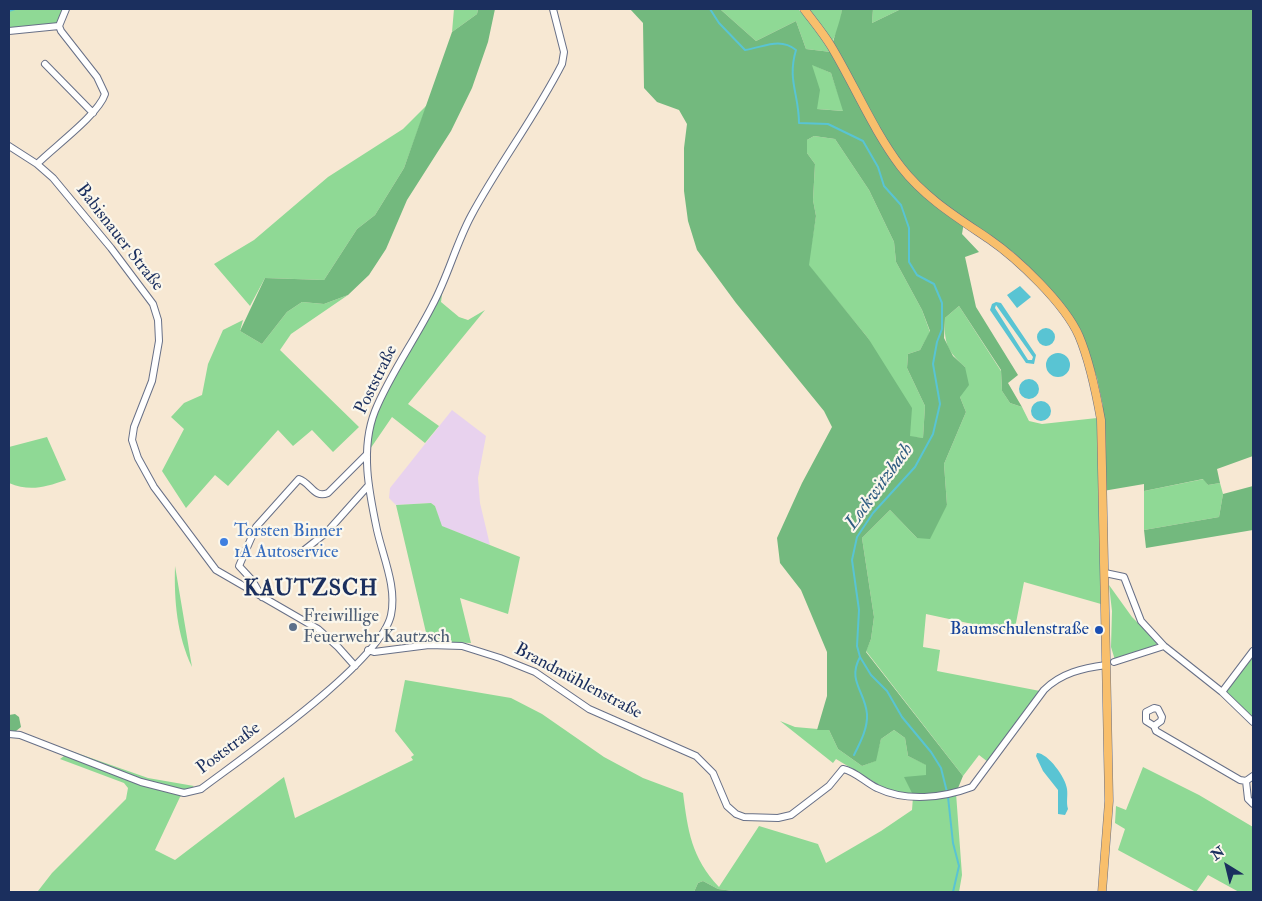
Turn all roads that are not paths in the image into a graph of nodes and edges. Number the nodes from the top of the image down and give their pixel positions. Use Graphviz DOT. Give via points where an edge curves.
graph roads {
  1 [pos="553,9"];
  2 [pos="804,9"];
  3 [pos="65,10"];
  4 [pos="59,26"];
  5 [pos="9,31"];
  6 [pos="44,64"];
  7 [pos="93,113"];
  8 [pos="9,146"];
  9 [pos="37,164"];
  10 [pos="366,455"];
  11 [pos="368,486"];
  12 [pos="303,551"];
  13 [pos="1105,573"];
  14 [pos="263,598"];
  15 [pos="1164,646"];
  16 [pos="368,650"];
  17 [pos="1253,651"];
  18 [pos="1110,663"];
  19 [pos="355,666"];
  20 [pos="1222,692"];
  21 [pos="1253,722"];
  22 [pos="1154,726"];
  23 [pos="9,734"];
  24 [pos="1253,776"];
  25 [pos="1246,781"];
  26 [pos="1253,804"];
  27 [pos="1102,892"];
  1 -- 10 [label="street, Poststraße" via="564,52 562,64 470,218 435,302 374,413"];
  2 -- 13 [label="main road" via="831,46 901,167 946,211 1012,256 1059,304 1078,335 1092,376 1101,420"];
  3 -- 4 [label="street"];
  4 -- 5 [label="street"];
  4 -- 7 [label="street" via="103,87 105,94"];
  6 -- 7 [label="street"];
  7 -- 9 [label="street"];
  8 -- 9 [label="street, Babisnauer Straße"];
  9 -- 14 [label="street, Babisnauer Straße" via="111,248 153,304 160,341 152,381 134,427 132,440 138,458 154,487 208,562"];
  10 -- 11 [label="street, Poststraße"];
  10 -- 14 [label="street" via="322,496 302,480 295,482 256,527 239,566"];
  11 -- 12 [label="street" via="327,532"];
  11 -- 16 [label="street, Poststraße" via="390,582 392,609 388,625"];
  13 -- 15 [label="street" via="1124,577 1141,621"];
  13 -- 18 [label="main road"];
  14 -- 19 [label="street, Babisnauer Straße" via="327,636"];
  15 -- 18 [label="street"];
  15 -- 20 [label="street"];
  16 -- 18 [label="street, Brandmühlenstraße" via="462,646 517,665 543,677 589,708 696,756 712,773 727,806 736,814 778,818 791,815 829,786 843,769 890,794 914,797 940,795 972,787 1053,681"];
  16 -- 19 [label="street, Poststraße"];
  17 -- 20 [label="street"];
  18 -- 27 [label="main road" via="1109,801"];
  19 -- 23 [label="street, Poststraße" via="299,715 200,789 184,793 141,782 20,735"];
  20 -- 21 [label="street"];
  22 -- 25 [label="street" via="1156,731"];
  24 -- 25 [label="street"];
  25 -- 26 [label="street" via="1248,799"];
}
